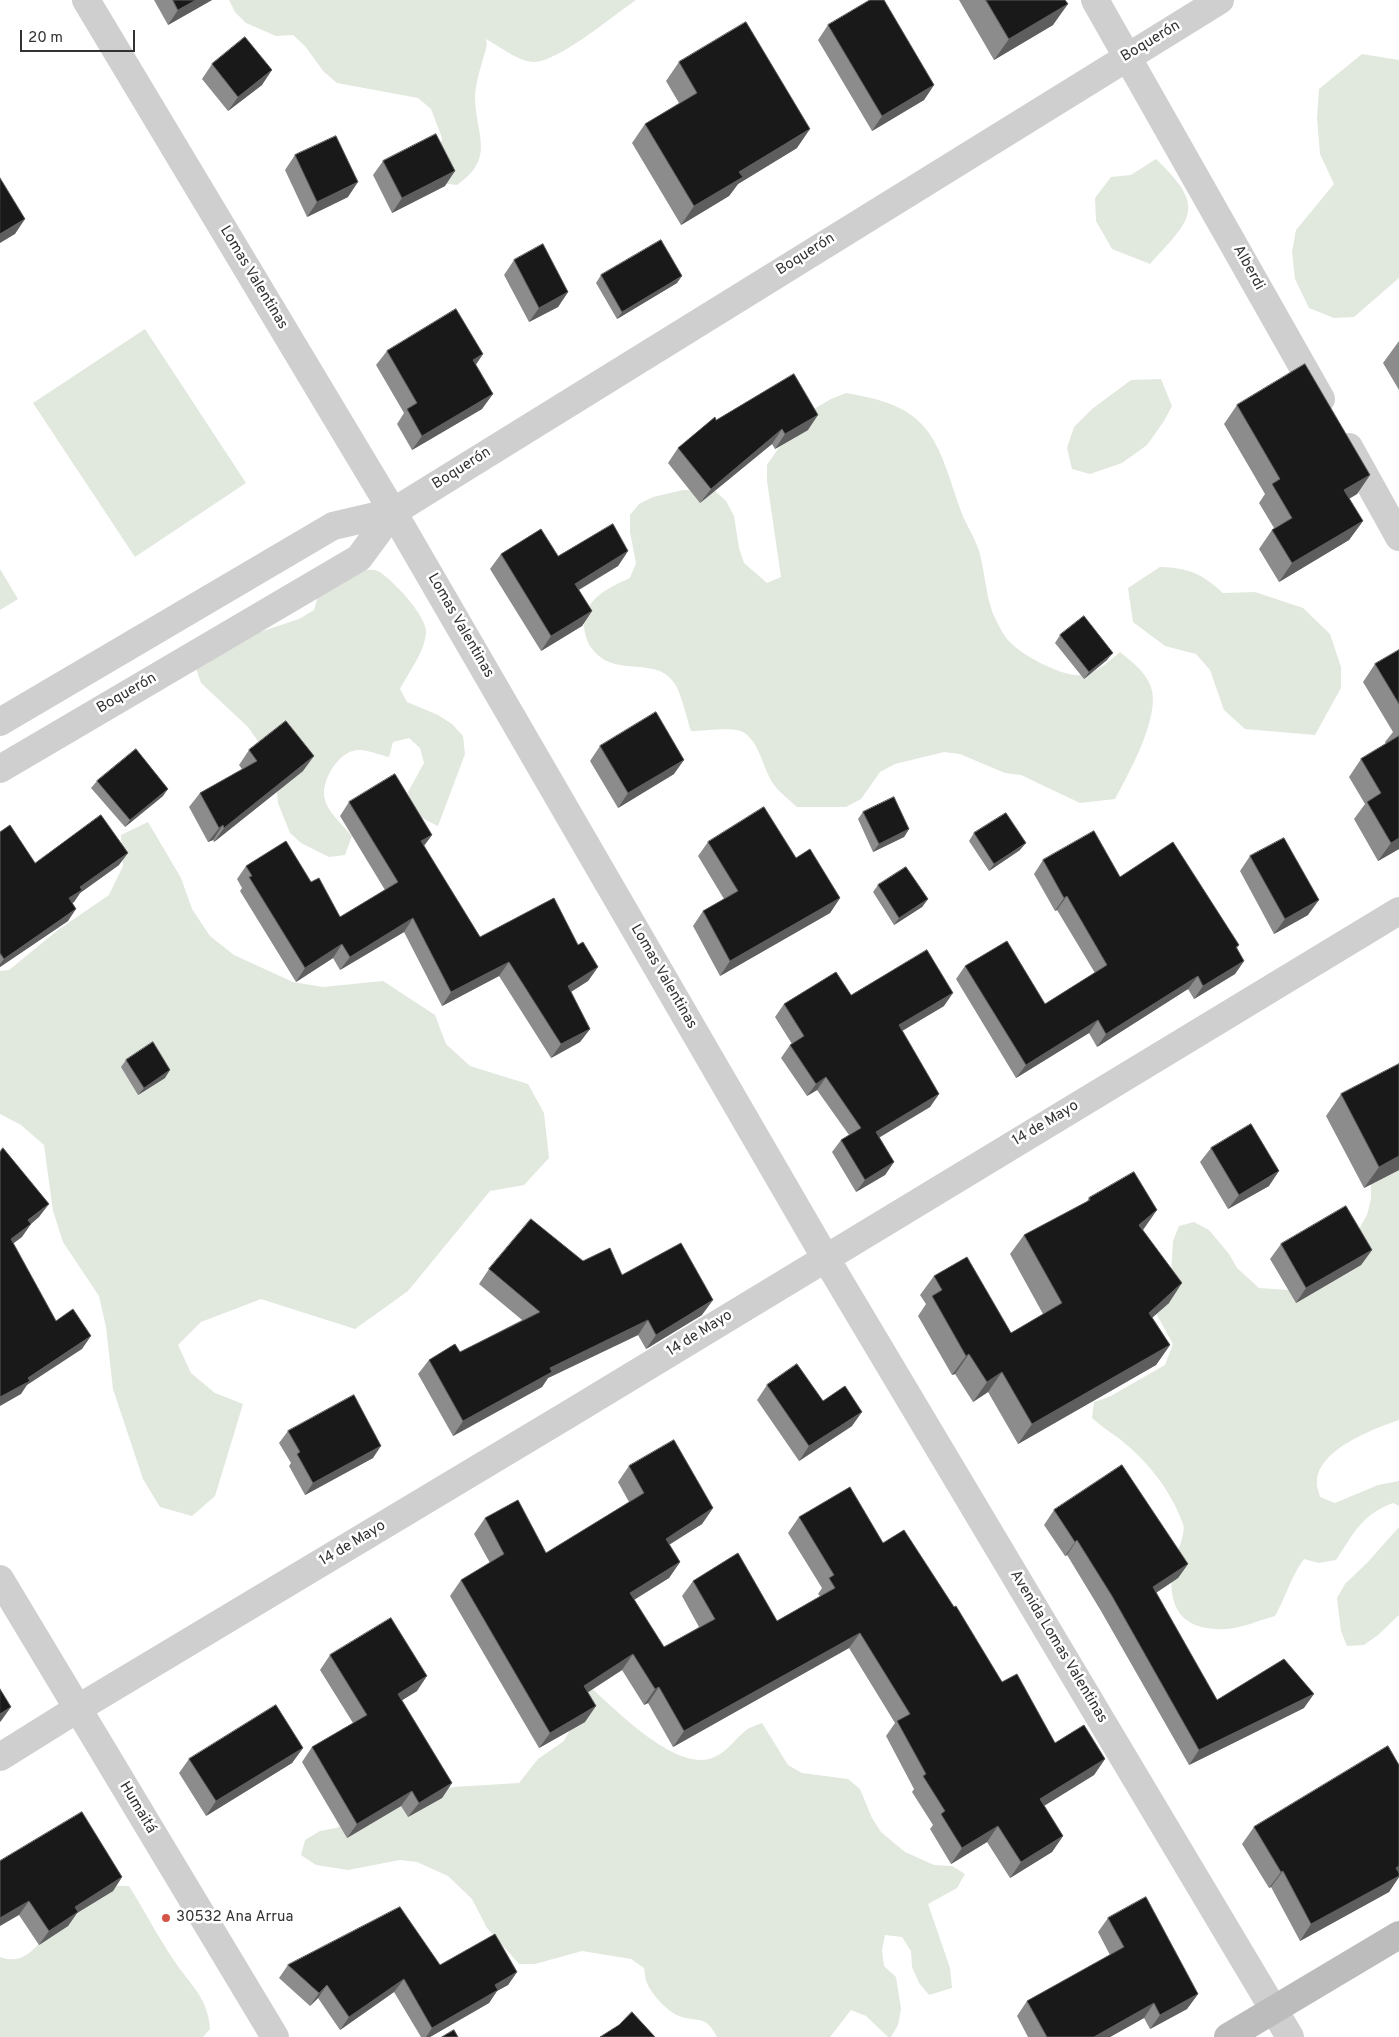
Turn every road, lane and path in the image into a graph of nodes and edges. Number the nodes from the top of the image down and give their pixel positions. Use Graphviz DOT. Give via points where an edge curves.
graph roads {
  1 [pos="86,0"];
  2 [pos="1096,0"];
  3 [pos="1220,0"];
  4 [pos="1128,56"];
  5 [pos="393,512"];
  6 [pos="1399,537"];
  7 [pos="0,722"];
  8 [pos="0,769"];
  9 [pos="1399,911"];
  10 [pos="825,1257"];
  11 [pos="0,1579"];
  12 [pos="77,1709"];
  13 [pos="0,1757"];
  14 [pos="1399,1935"];
  15 [pos="1274,2009"];
  16 [pos="275,2037"];
  17 [pos="1228,2037"];
  18 [pos="1290,2037"];
  1 -- 5 [label="street, Lomas Valentinas"];
  2 -- 4 [label="street, Alberdi"];
  3 -- 4 [label="street, Boquerón"];
  4 -- 5 [label="street, Boquerón"];
  4 -- 6 [label="street, Alberdi"];
  5 -- 7 [label="street, Boquerón" via="333,526"];
  5 -- 8 [label="street, Boquerón" via="358,558"];
  5 -- 10 [label="street, Lomas Valentinas"];
  9 -- 10 [label="street, 14 de Mayo"];
  10 -- 12 [label="street, 14 de Mayo"];
  10 -- 15 [label="street, Avenida Lomas Valentinas"];
  11 -- 12 [label="street, Humaitá"];
  12 -- 13 [label="street, 14 de Mayo"];
  12 -- 16 [label="street, Humaitá"];
  14 -- 15 [label="main road"];
  15 -- 17 [label="main road"];
  15 -- 18 [label="street, Avenida Lomas Valentinas"];
}
